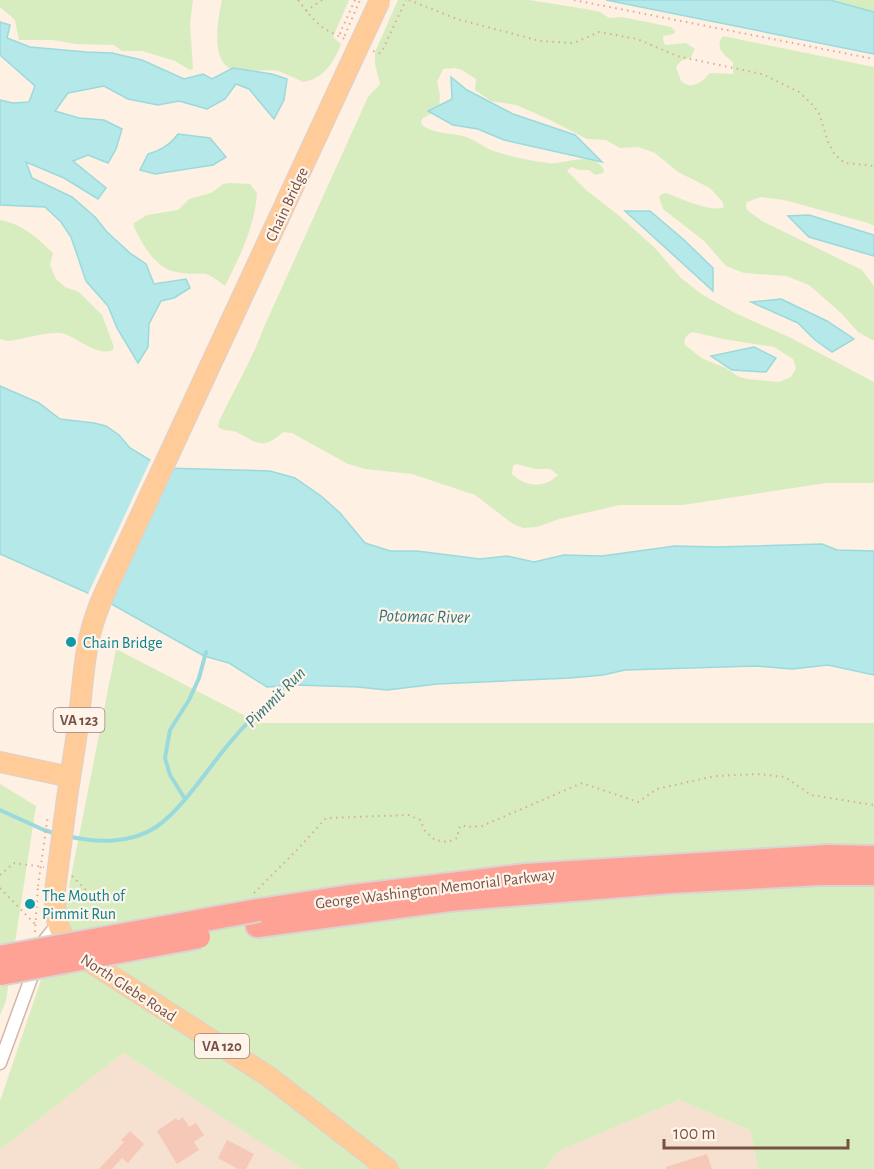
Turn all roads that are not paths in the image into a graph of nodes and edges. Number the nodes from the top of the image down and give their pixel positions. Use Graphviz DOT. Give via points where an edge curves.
graph roads {
  1 [pos="380,0"];
  2 [pos="0,762"];
  3 [pos="70,777"];
  4 [pos="874,856"];
  5 [pos="874,874"];
  6 [pos="254,912"];
  7 [pos="57,925"];
  8 [pos="0,957"];
  9 [pos="0,974"];
  10 [pos="0,1063"];
  11 [pos="388,1169"];
  1 -- 3 [label="main road, Chain Bridge / VA 123, bridge" via="103,596 85,655"];
  2 -- 3 [label="main road"];
  3 -- 7 [label="main road, bridge" via="46,889"];
  4 -- 6 [label="highway, George Washington Memorial Parkway" via="526,875"];
  5 -- 6 [label="highway, George Washington Memorial Parkway" via="670,882"];
  6 -- 8 [label="highway, George Washington Memorial Parkway, bridge"];
  6 -- 9 [label="highway, George Washington Memorial Parkway, bridge"];
  7 -- 10 [label="street" via="39,955"];
  7 -- 11 [label="main road, North Glebe Road / VA 120" via="67,943 86,960 268,1076"];
}
